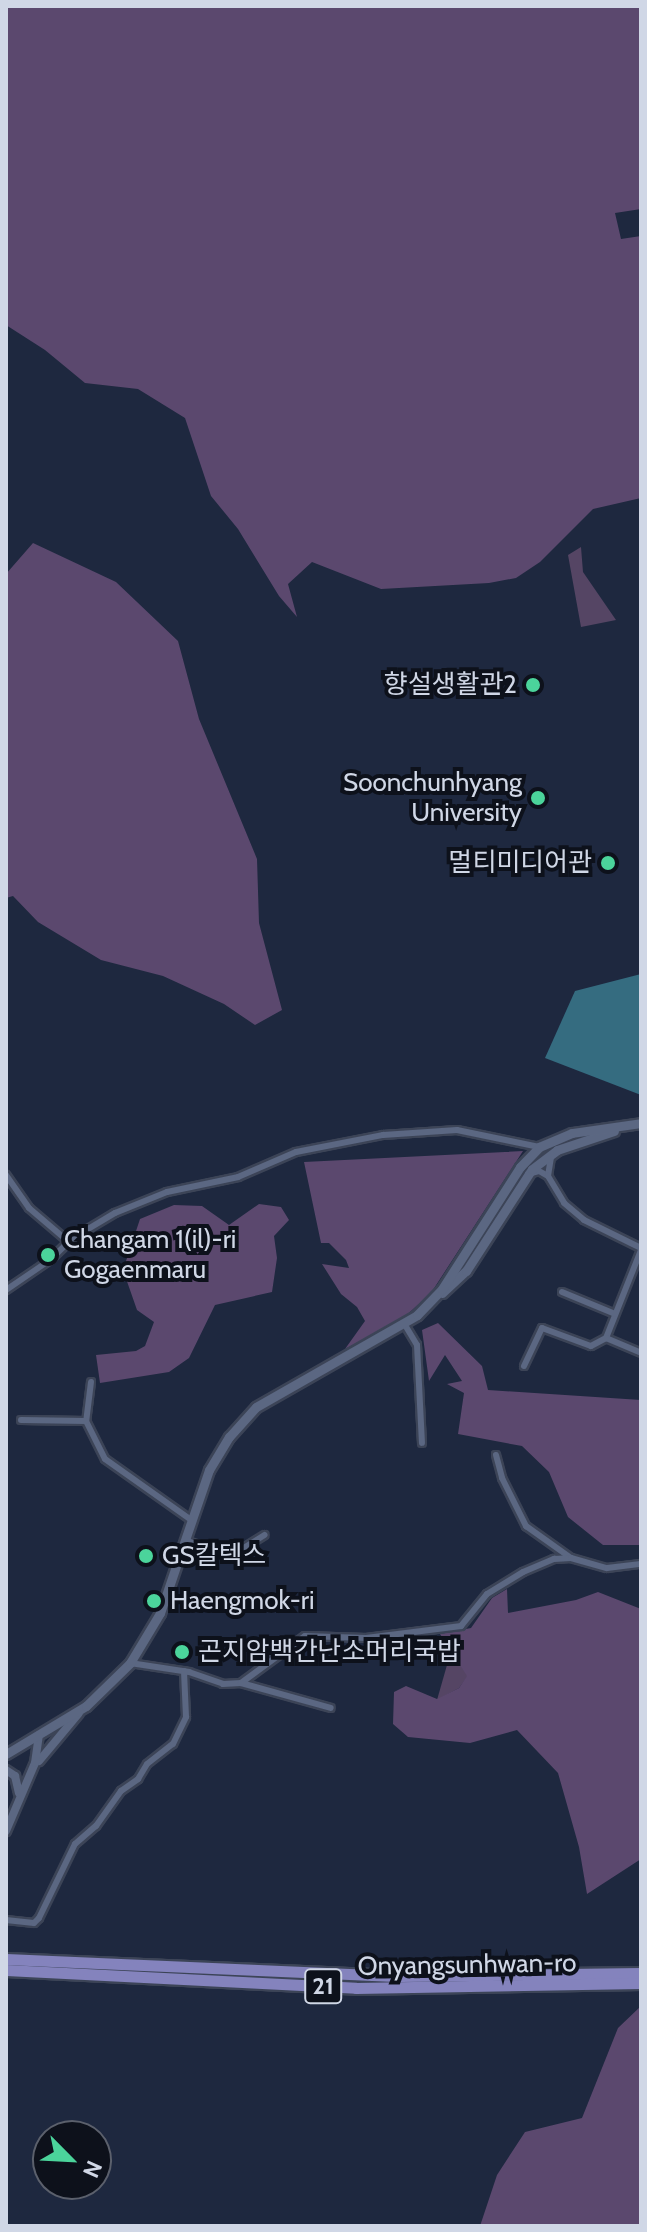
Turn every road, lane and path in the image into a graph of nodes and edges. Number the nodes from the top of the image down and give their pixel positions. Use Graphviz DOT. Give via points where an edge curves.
graph roads {
  1 [pos="641,1123"];
  2 [pos="629,1124"];
  3 [pos="539,1147"];
  4 [pos="557,1150"];
  5 [pos="6,1175"];
  6 [pos="548,1176"];
  7 [pos="523,1179"];
  8 [pos="69,1242"];
  9 [pos="641,1249"];
  10 [pos="6,1290"];
  11 [pos="562,1292"];
  12 [pos="431,1302"];
  13 [pos="615,1314"];
  14 [pos="405,1325"];
  15 [pos="606,1338"];
  16 [pos="641,1353"];
  17 [pos="524,1366"];
  18 [pos="91,1382"];
  19 [pos="21,1420"];
  20 [pos="86,1421"];
  21 [pos="422,1443"];
  22 [pos="496,1455"];
  23 [pos="191,1520"];
  24 [pos="265,1535"];
  25 [pos="185,1540"];
  26 [pos="571,1558"];
  27 [pos="641,1564"];
  28 [pos="130,1663"];
  29 [pos="184,1671"];
  30 [pos="241,1683"];
  31 [pos="86,1706"];
  32 [pos="331,1708"];
  33 [pos="39,1735"];
  34 [pos="6,1754"];
  35 [pos="6,1770"];
  36 [pos="28,1778"];
  37 [pos="19,1802"];
  38 [pos="6,1831"];
  39 [pos="6,1920"];
  40 [pos="6,1959"];
  41 [pos="6,1970"];
  42 [pos="641,1973"];
  43 [pos="641,1983"];
  1 -- 2 [label="main road"];
  2 -- 3 [label="main road" via="572,1133"];
  2 -- 4 [label="main road"];
  3 -- 8 [label="street" via="457,1130 383,1135 312,1148 228,1180 154,1196"];
  3 -- 12 [label="main road" via="520,1167"];
  4 -- 6 [label="street"];
  4 -- 7 [label="main road"];
  5 -- 8 [label="street" via="29,1208"];
  6 -- 7 [label="street" via="533,1172"];
  6 -- 9 [label="street" via="564,1203 584,1220"];
  7 -- 12 [label="main road" via="466,1271"];
  8 -- 10 [label="street"];
  9 -- 13 [label="street"];
  11 -- 13 [label="street"];
  12 -- 14 [label="main road"];
  13 -- 15 [label="street"];
  14 -- 21 [label="street" via="417,1345"];
  14 -- 23 [label="main road" via="256,1407 218,1453"];
  15 -- 16 [label="street"];
  15 -- 17 [label="street" via="591,1346 542,1328"];
  18 -- 20 [label="street"];
  19 -- 20 [label="street"];
  20 -- 23 [label="street" via="105,1459"];
  22 -- 26 [label="street" via="526,1526"];
  23 -- 25 [label="main road"];
  24 -- 25 [label="street" via="226,1555"];
  25 -- 28 [label="main road" via="160,1613"];
  26 -- 27 [label="street" via="607,1568"];
  26 -- 30 [label="street" via="523,1572 487,1594 461,1626 366,1638 305,1636"];
  28 -- 29 [label="street"];
  28 -- 31 [label="main road"];
  29 -- 30 [label="street" via="223,1684"];
  29 -- 39 [label="street" via="186,1717 173,1744 147,1764 75,1844 34,1923"];
  30 -- 32 [label="street"];
  31 -- 33 [label="main road"];
  31 -- 36 [label="street"];
  33 -- 34 [label="main road"];
  33 -- 36 [label="street"];
  35 -- 37 [label="street" via="20,1786"];
  36 -- 37 [label="street"];
  37 -- 38 [label="street"];
  40 -- 42 [label="highway, Onyangsunhwan-ro / 21" via="401,1976"];
  41 -- 43 [label="highway, Onyangsunhwan-ro / 21" via="356,1988"];
}
